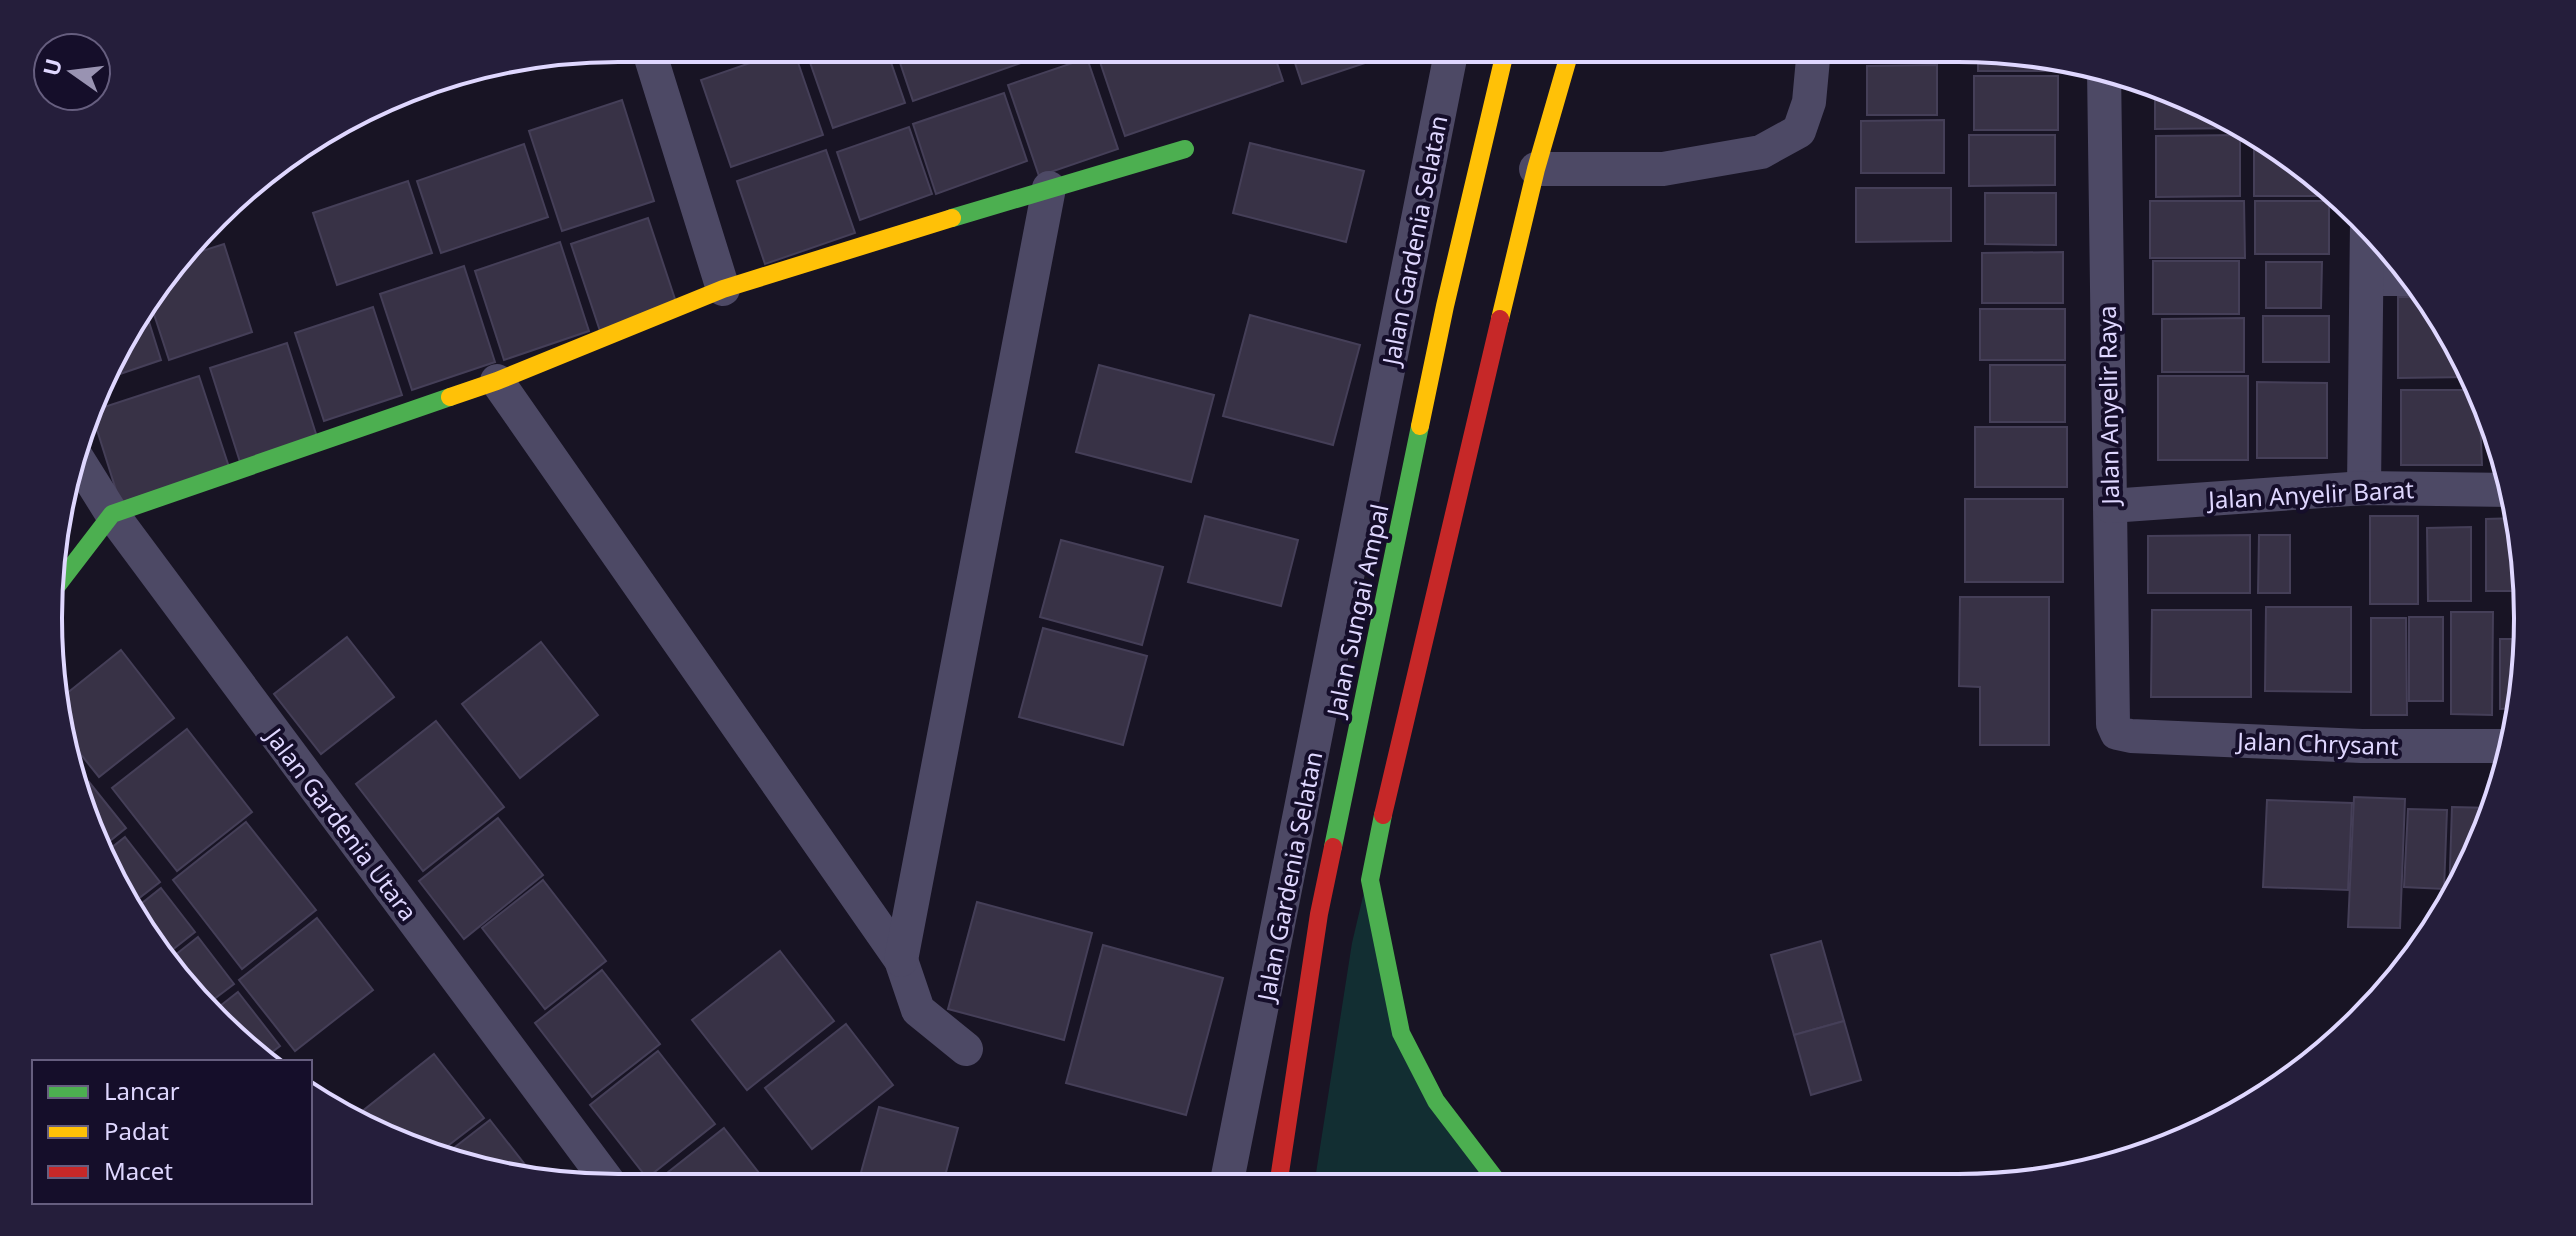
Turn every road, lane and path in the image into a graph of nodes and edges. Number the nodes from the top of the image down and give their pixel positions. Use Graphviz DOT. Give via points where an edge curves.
graph roads {
  1 [pos="652,62"];
  2 [pos="1449,62"];
  3 [pos="1503,62"];
  4 [pos="1567,62"];
  5 [pos="1813,62"];
  6 [pos="2104,82"];
  7 [pos="1185,149"];
  8 [pos="1536,169"];
  9 [pos="1049,188"];
  10 [pos="2367,242"];
  11 [pos="2367,279"];
  12 [pos="2398,279"];
  13 [pos="723,289"];
  14 [pos="497,381"];
  15 [pos="83,468"];
  16 [pos="2364,488"];
  17 [pos="2499,490"];
  18 [pos="2110,506"];
  19 [pos="112,514"];
  20 [pos="64,577"];
  21 [pos="2124,736"];
  22 [pos="2499,746"];
  23 [pos="901,960"];
  24 [pos="966,1049"];
  25 [pos="602,1174"];
  26 [pos="1228,1174"];
  27 [pos="1280,1174"];
  28 [pos="1492,1174"];
  1 -- 13 [label="street"];
  2 -- 26 [label="street, Jalan Gardenia Selatan"];
  3 -- 27 [label="main road, Jalan Sungai Ampal" via="1445,306 1319,914"];
  4 -- 8 [label="main road"];
  5 -- 8 [label="street" via="1809,102 1799,131 1761,152 1663,169"];
  6 -- 18 [label="street, Jalan Anyelir Raya"];
  7 -- 9 [label="main road"];
  8 -- 28 [label="main road" via="1370,880 1401,1033 1436,1101"];
  9 -- 13 [label="main road"];
  9 -- 23 [label="street"];
  10 -- 11 [label="street"];
  11 -- 12 [label="street"];
  11 -- 16 [label="street"];
  13 -- 14 [label="main road"];
  14 -- 19 [label="main road"];
  14 -- 23 [label="street"];
  15 -- 19 [label="street, Jalan Gardenia Utara"];
  16 -- 17 [label="street, Jalan Anyelir Barat"];
  16 -- 18 [label="street, Jalan Anyelir Barat"];
  18 -- 21 [label="street, Jalan Anyelir Raya" via="2113,724"];
  19 -- 20 [label="main road"];
  19 -- 25 [label="street, Jalan Gardenia Utara"];
  21 -- 22 [label="street, Jalan Chrysant"];
  23 -- 24 [label="street" via="918,1010"];
}
